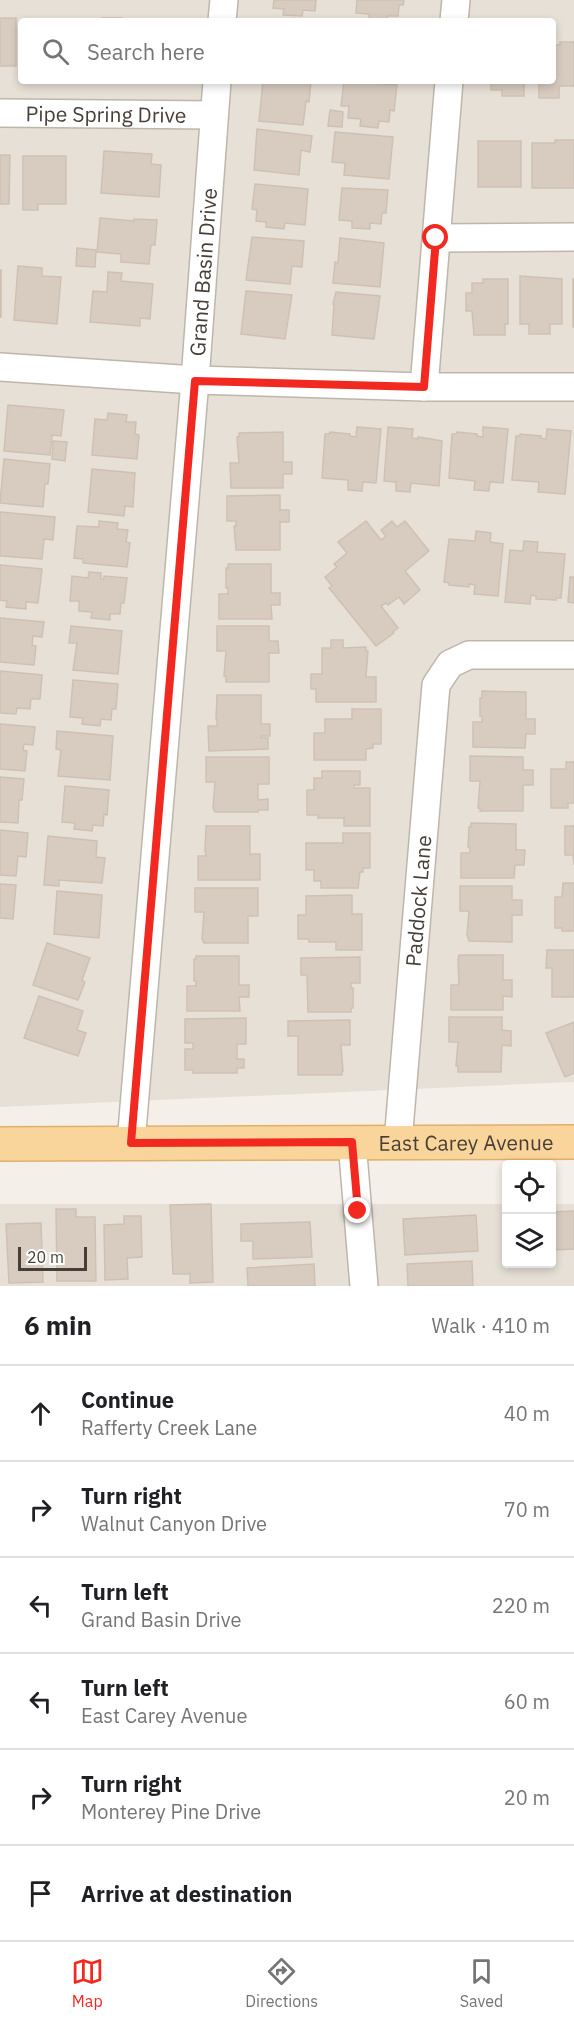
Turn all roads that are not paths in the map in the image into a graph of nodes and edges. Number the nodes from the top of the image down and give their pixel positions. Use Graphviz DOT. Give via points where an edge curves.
graph roads {
  1 [pos="224,0"];
  2 [pos="456,0"];
  3 [pos="222,18"];
  4 [pos="454,18"];
  5 [pos="217,84"];
  6 [pos="449,84"];
  7 [pos="0,113"];
  8 [pos="214,115"];
  9 [pos="574,237"];
  10 [pos="436,238"];
  11 [pos="0,366"];
  12 [pos="195,381"];
  13 [pos="424,387"];
  14 [pos="574,387"];
  15 [pos="574,655"];
  16 [pos="352,1142"];
  17 [pos="398,1142"];
  18 [pos="574,1142"];
  19 [pos="131,1143"];
  20 [pos="0,1144"];
  21 [pos="363,1286"];
  1 -- 3 [label="street"];
  2 -- 4 [label="street"];
  5 -- 8 [label="street, Grand Basin Drive"];
  6 -- 10 [label="street"];
  7 -- 8 [label="street, Pipe Spring Drive"];
  8 -- 12 [label="street, Grand Basin Drive"];
  9 -- 10 [label="street"];
  10 -- 13 [label="street"];
  11 -- 12 [label="street"];
  12 -- 13 [label="street"];
  12 -- 19 [label="street, Grand Basin Drive"];
  13 -- 14 [label="street"];
  15 -- 17 [label="street, Paddock Lane" via="469,655 450,664 436,685"];
  16 -- 17 [label="main road, East Carey Avenue"];
  16 -- 19 [label="main road, East Carey Avenue"];
  16 -- 21 [label="street"];
  17 -- 18 [label="main road, East Carey Avenue"];
  19 -- 20 [label="main road, East Carey Avenue"];
}
